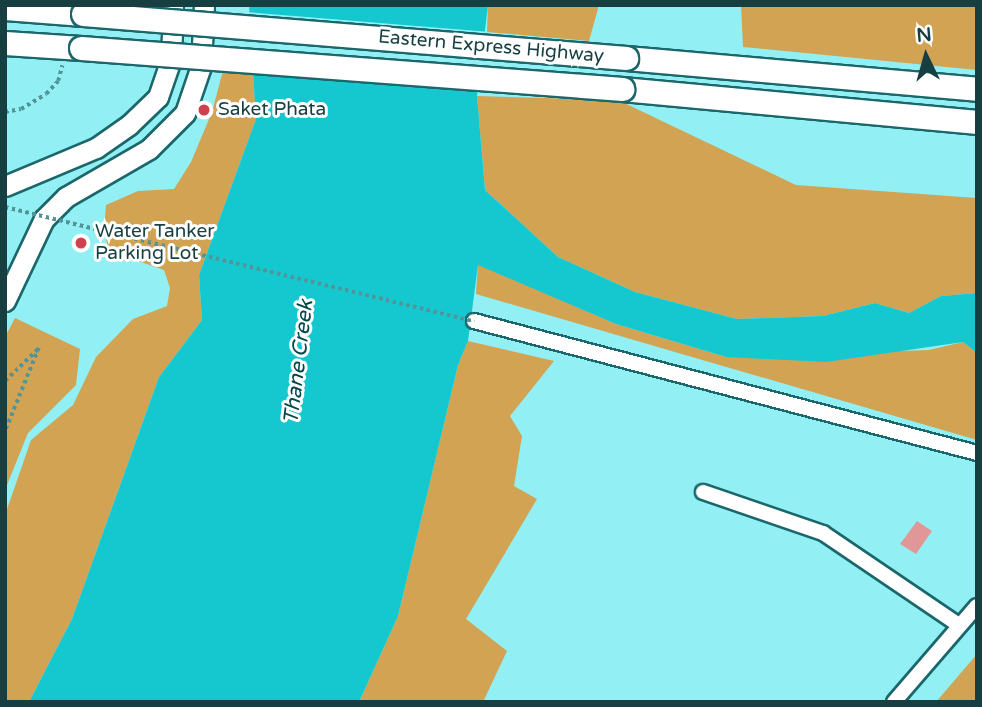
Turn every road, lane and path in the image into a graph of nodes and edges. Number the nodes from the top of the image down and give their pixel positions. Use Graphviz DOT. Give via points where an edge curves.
graph roads {
  1 [pos="173,5"];
  2 [pos="204,5"];
  3 [pos="5,8"];
  4 [pos="71,11"];
  5 [pos="5,43"];
  6 [pos="73,48"];
  7 [pos="977,89"];
  8 [pos="5,112"];
  9 [pos="977,121"];
  10 [pos="5,186"];
  11 [pos="5,207"];
  12 [pos="11,278"];
  13 [pos="5,301"];
  14 [pos="474,321"];
  15 [pos="5,381"];
  16 [pos="5,432"];
  17 [pos="977,453"];
  18 [pos="703,492"];
  19 [pos="977,606"];
  20 [pos="958,625"];
  21 [pos="894,702"];
  1 -- 10 [label="main road" via="171,60 158,97 96,148"];
  2 -- 12 [label="main road" via="201,66 185,113 149,149 66,197 44,219"];
  3 -- 4 [label="highway, Eastern Express Highway"];
  4 -- 7 [label="highway, Eastern Express Highway, bridge"];
  5 -- 6 [label="highway, Eastern Express Highway"];
  6 -- 8 [label="path" via="58,81 22,109"];
  6 -- 9 [label="highway, Eastern Express Highway, bridge"];
  11 -- 14 [label="path, bridge"];
  12 -- 13 [label="main road"];
  14 -- 17 [label="street"];
  15 -- 16 [label="path" via="40,348"];
  18 -- 20 [label="street" via="823,533"];
  19 -- 20 [label="street"];
  20 -- 21 [label="street"];
}
